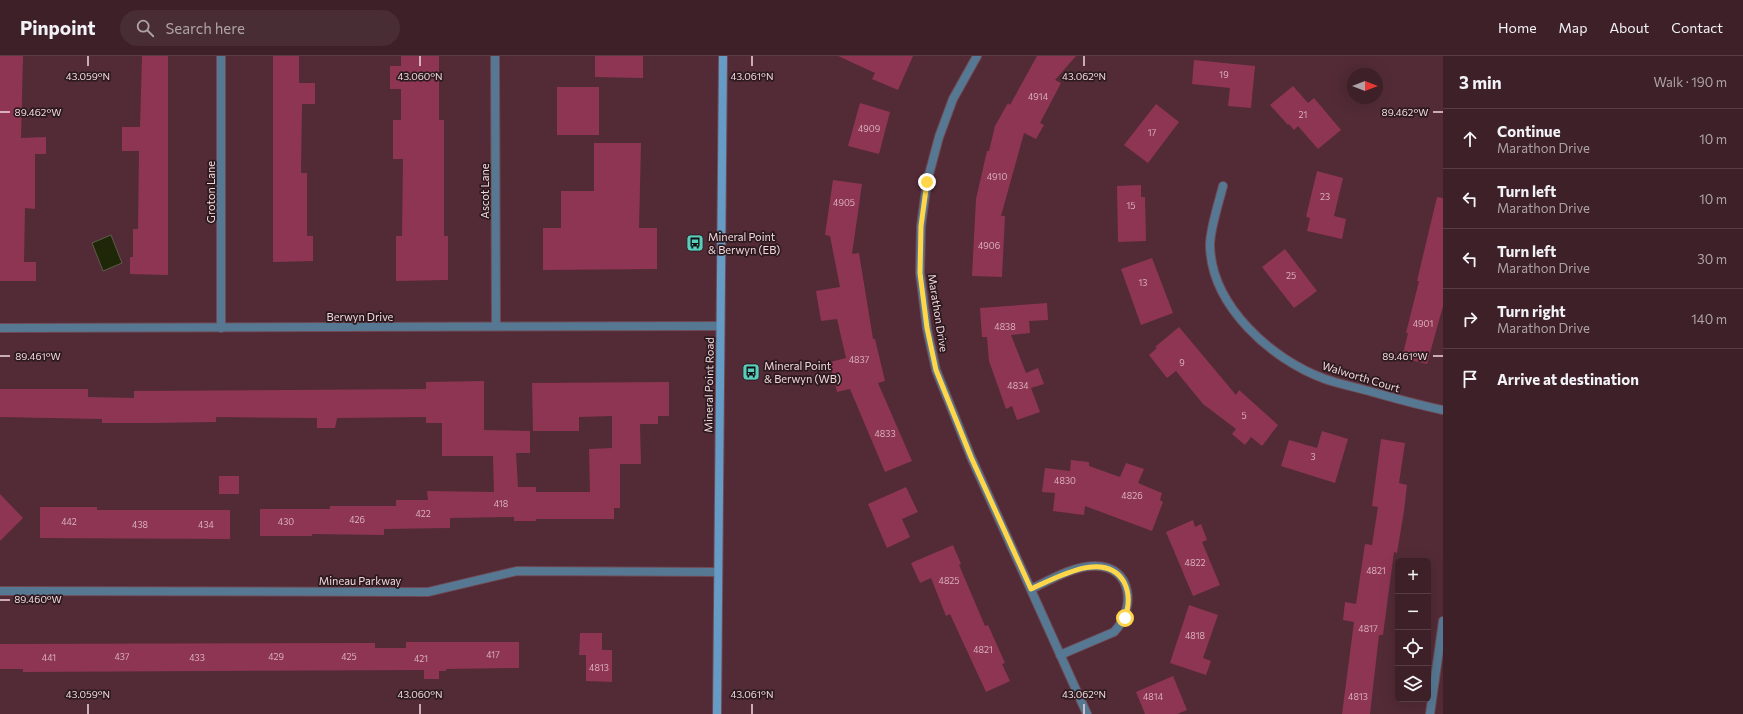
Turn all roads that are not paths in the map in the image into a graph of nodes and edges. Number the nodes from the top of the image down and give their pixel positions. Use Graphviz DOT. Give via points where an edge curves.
graph roads {
  1 [pos="221,56"];
  2 [pos="495,56"];
  3 [pos="723,56"];
  4 [pos="977,56"];
  5 [pos="1223,186"];
  6 [pos="496,326"];
  7 [pos="720,326"];
  8 [pos="0,328"];
  9 [pos="220,328"];
  10 [pos="1443,410"];
  11 [pos="718,572"];
  12 [pos="1031,589"];
  13 [pos="0,591"];
  14 [pos="1443,621"];
  15 [pos="1060,655"];
  16 [pos="717,714"];
  17 [pos="1087,714"];
  18 [pos="1430,714"];
  1 -- 9 [label="street, Groton Lane"];
  2 -- 6 [label="street, Ascot Lane"];
  3 -- 7 [label="main road, Mineral Point Road"];
  4 -- 12 [label="street, Marathon Drive" via="953,99 938,137 927,182 921,226 920,273 927,328 936,370 971,457"];
  5 -- 10 [label="street, Walworth Court" via="1210,244 1215,274 1229,303 1247,325 1269,346 1295,365 1325,379"];
  6 -- 7 [label="street, Berwyn Drive"];
  6 -- 9 [label="street, Berwyn Drive"];
  7 -- 11 [label="main road, Mineral Point Road"];
  8 -- 9 [label="street, Berwyn Drive"];
  11 -- 13 [label="street, Mineau Parkway" via="517,571 428,592"];
  11 -- 16 [label="main road, Mineral Point Road"];
  12 -- 15 [label="street, Marathon Drive"];
  12 -- 15 [label="street" via="1064,574 1096,566 1117,573 1126,586 1128,609 1117,629"];
  14 -- 18 [label="street"];
  15 -- 17 [label="street, Marathon Drive"];
}
